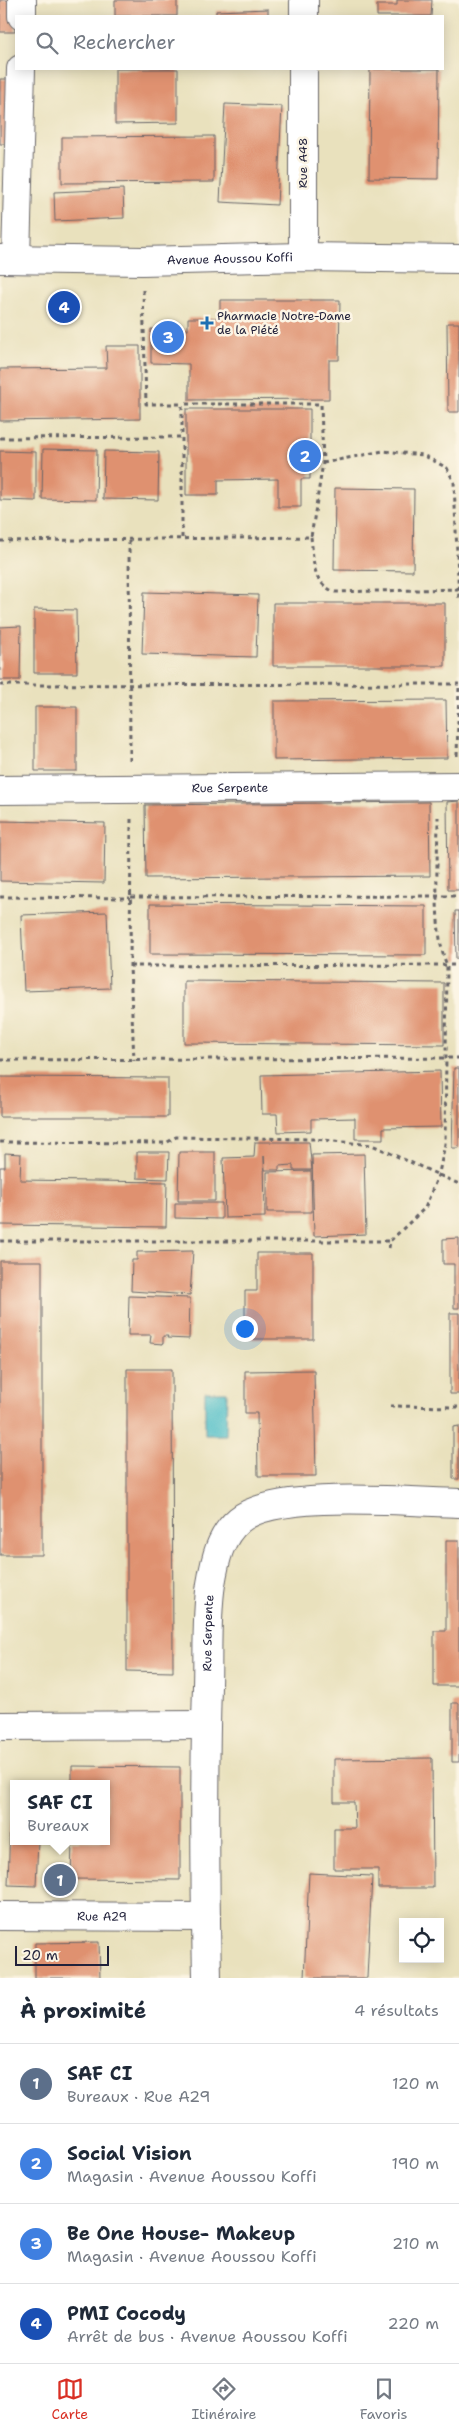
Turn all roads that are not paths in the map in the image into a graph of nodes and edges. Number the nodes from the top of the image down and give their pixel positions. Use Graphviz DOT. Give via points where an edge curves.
graph roads {
  1 [pos="22,0"];
  2 [pos="304,0"];
  3 [pos="22,15"];
  4 [pos="304,15"];
  5 [pos="21,70"];
  6 [pos="303,70"];
  7 [pos="303,257"];
  8 [pos="8,259"];
  9 [pos="459,259"];
  10 [pos="457,786"];
  11 [pos="0,790"];
  12 [pos="459,1503"];
  13 [pos="206,1725"];
  14 [pos="0,1726"];
  15 [pos="0,1916"];
  16 [pos="206,1917"];
  17 [pos="207,1978"];
  1 -- 3 [label="street"];
  2 -- 4 [label="street"];
  5 -- 8 [label="street"];
  6 -- 7 [label="street, Rue A48"];
  7 -- 8 [label="street, Avenue Aoussou Koffi" via="142,261"];
  7 -- 9 [label="street, Avenue Aoussou Koffi"];
  10 -- 11 [label="street, Rue Serpente"];
  12 -- 13 [label="street, Rue Serpente" via="302,1500 263,1507 240,1519 224,1536 210,1586"];
  13 -- 14 [label="street"];
  13 -- 16 [label="street, Rue Serpente"];
  15 -- 16 [label="street, Rue A29"];
  16 -- 17 [label="street, Rue Serpente"];
}
